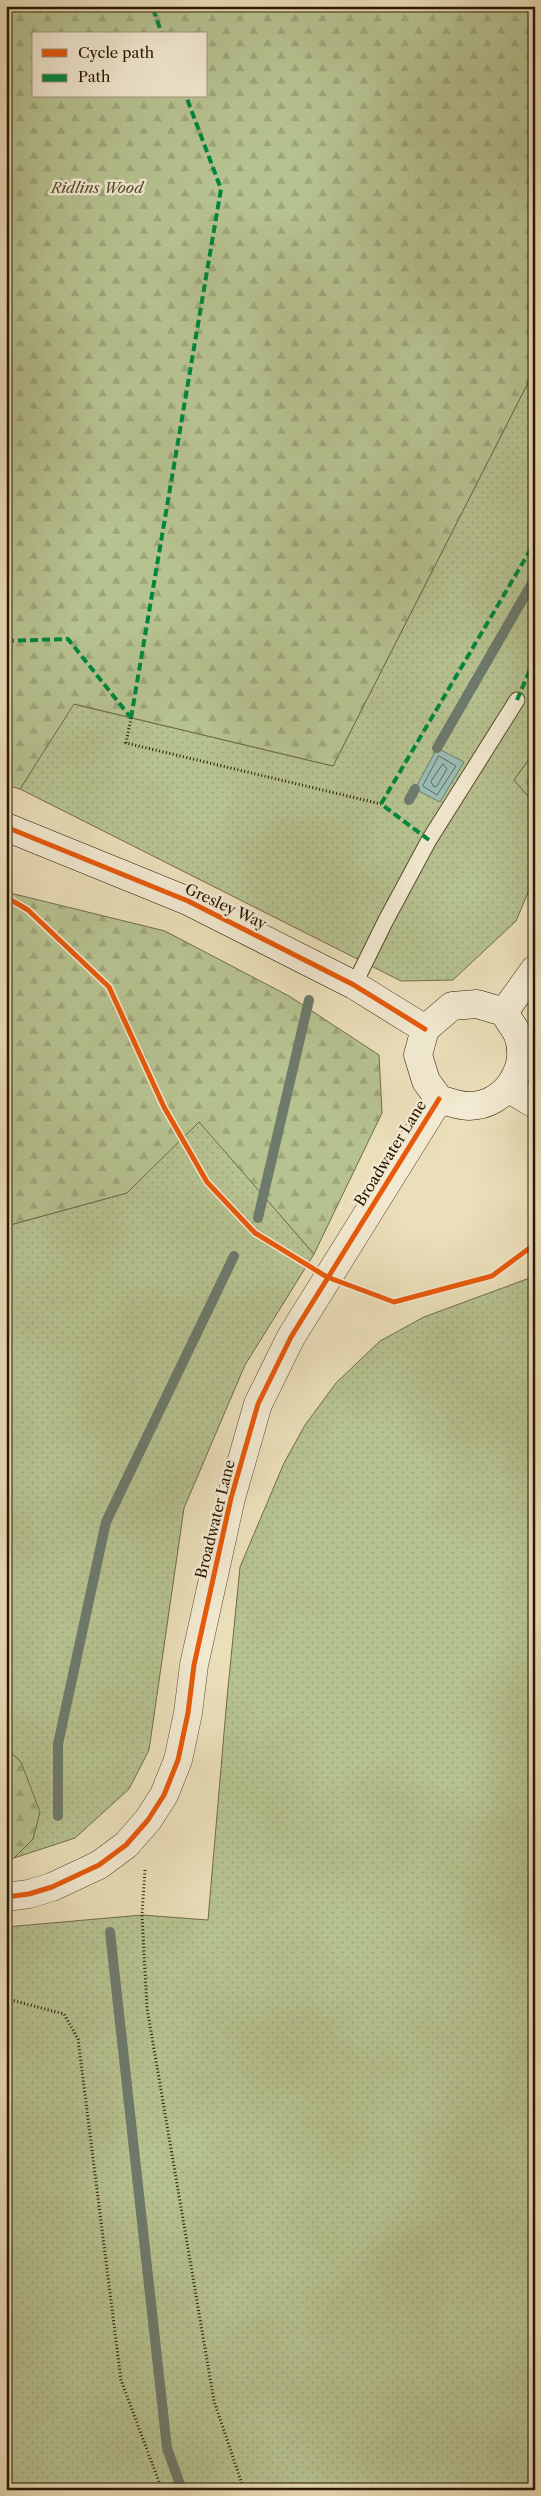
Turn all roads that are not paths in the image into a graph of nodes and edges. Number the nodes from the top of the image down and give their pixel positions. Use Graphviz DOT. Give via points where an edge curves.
graph roads {
  1 [pos="517,700"];
  2 [pos="6,827"];
  3 [pos="535,969"];
  4 [pos="354,985"];
  5 [pos="504,1012"];
  6 [pos="425,1029"];
  7 [pos="510,1089"];
  8 [pos="439,1099"];
  9 [pos="535,1104"];
  10 [pos="7,1897"];
  1 -- 4 [label="lane" via="429,840"];
  2 -- 4 [label="street, Gresley Way" via="188,901"];
  3 -- 5 [label="street"];
  4 -- 6 [label="street, Gresley Way"];
  5 -- 6 [label="street" via="477,1004 452,1006"];
  5 -- 7 [label="street" via="518,1036 522,1063"];
  6 -- 8 [label="street" via="418,1055 426,1081"];
  7 -- 8 [label="street" via="487,1103 468,1106"];
  7 -- 9 [label="street"];
  8 -- 10 [label="street, Broadwater Lane" via="291,1337 258,1404 231,1498 194,1665 178,1760 164,1795 126,1845 99,1866 52,1888"];
}
